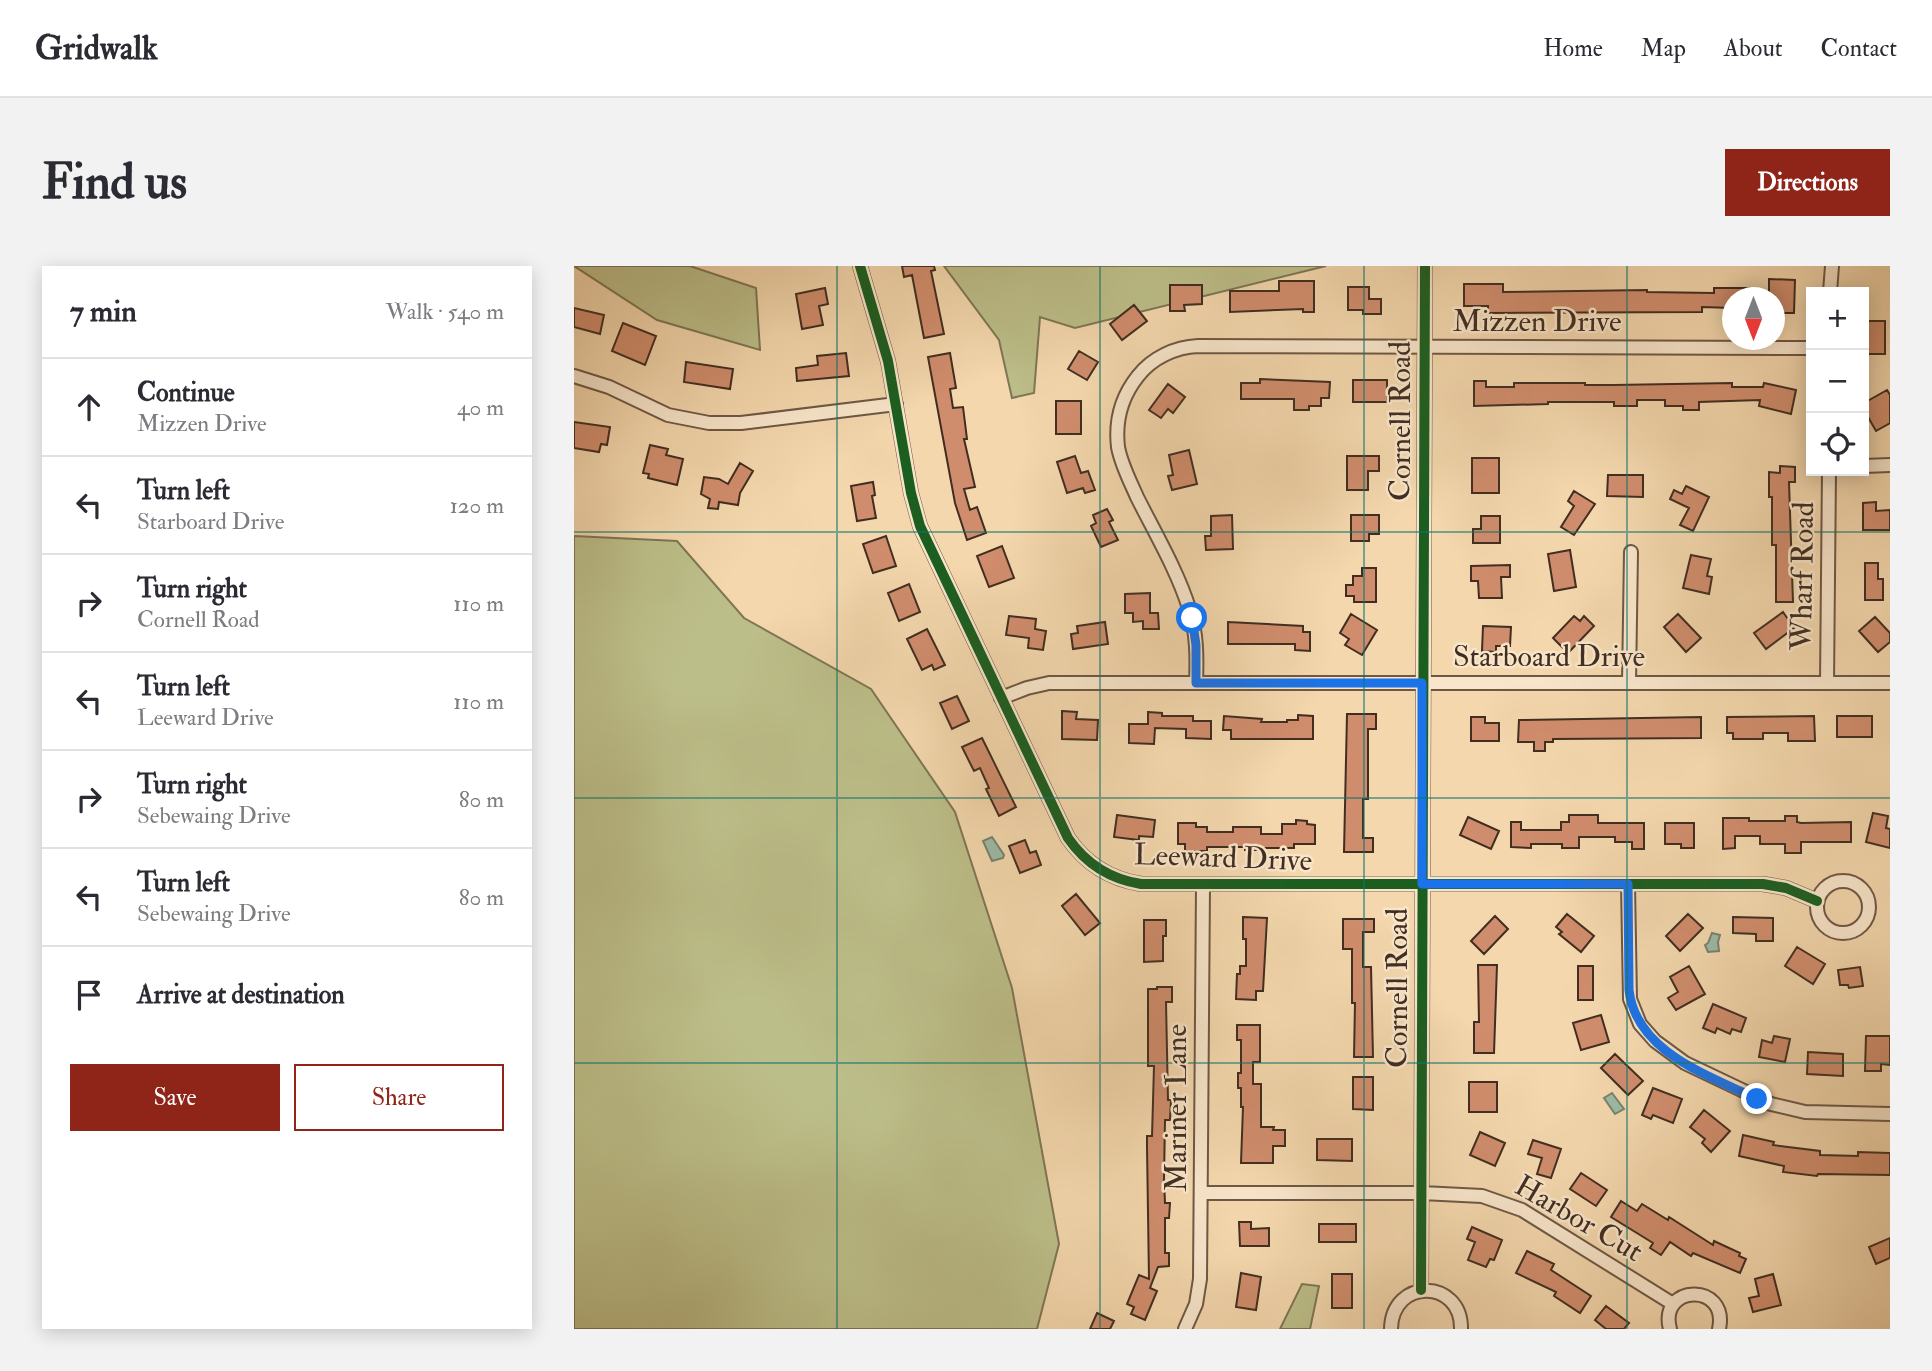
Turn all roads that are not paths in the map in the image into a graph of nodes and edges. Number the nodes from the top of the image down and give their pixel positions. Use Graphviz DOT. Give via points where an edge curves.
graph roads {
  1 [pos="860,266"];
  2 [pos="1425,266"];
  3 [pos="1832,266"];
  4 [pos="1830,287"];
  5 [pos="1425,347"];
  6 [pos="1806,348"];
  7 [pos="574,376"];
  8 [pos="896,404"];
  9 [pos="1869,466"];
  10 [pos="1890,466"];
  11 [pos="1829,476"];
  12 [pos="1631,552"];
  13 [pos="1890,682"];
  14 [pos="1196,683"];
  15 [pos="1422,683"];
  16 [pos="1629,683"];
  17 [pos="1827,683"];
  18 [pos="1001,698"];
  19 [pos="1422,884"];
  20 [pos="1628,884"];
  21 [pos="1203,885"];
  22 [pos="1817,901"];
  23 [pos="1890,1114"];
  24 [pos="1202,1193"];
  25 [pos="1422,1193"];
  26 [pos="1421,1290"];
  27 [pos="1673,1304"];
  28 [pos="1185,1329"];
  29 [pos="1391,1329"];
  30 [pos="1461,1329"];
  31 [pos="1670,1329"];
  32 [pos="1718,1329"];
  1 -- 8 [label="street, Leeward Drive" via="881,332"];
  2 -- 5 [label="street, Cornell Road"];
  3 -- 4 [label="street"];
  5 -- 6 [label="street, Mizzen Drive"];
  5 -- 14 [label="street, Mizzen Drive" via="1189,346 1152,362 1130,388 1120,414 1118,449 1189,608 1196,645"];
  5 -- 15 [label="street, Cornell Road"];
  7 -- 8 [label="street" via="668,415 709,424"];
  8 -- 18 [label="street, Leeward Drive" via="919,526"];
  9 -- 10 [label="street"];
  11 -- 17 [label="street, Wharf Road"];
  12 -- 16 [label="street"];
  13 -- 17 [label="street, Starboard Drive"];
  14 -- 15 [label="street, Starboard Drive"];
  14 -- 18 [label="street, Starboard Drive" via="1049,683"];
  15 -- 16 [label="street, Starboard Drive"];
  15 -- 19 [label="street, Cornell Road"];
  16 -- 17 [label="street, Starboard Drive"];
  18 -- 21 [label="street, Leeward Drive" via="1068,838 1082,856 1130,883"];
  19 -- 20 [label="street, Leeward Drive"];
  19 -- 21 [label="street, Leeward Drive"];
  19 -- 25 [label="street, Cornell Road"];
  20 -- 22 [label="street, Leeward Drive" via="1763,884"];
  20 -- 23 [label="street" via="1630,999 1640,1024 1655,1041 1685,1063 1771,1104 1805,1112"];
  21 -- 24 [label="street, Mariner Lane"];
  22 -- 22 [label="street" via="1820,921 1836,933 1856,930 1868,914 1866,894 1849,882 1829,885"];
  24 -- 25 [label="street, Harbor Cut"];
  24 -- 28 [label="street, Mariner Lane" via="1199,1288"];
  25 -- 26 [label="street, Cornell Road"];
  25 -- 27 [label="street, Harbor Cut" via="1468,1194 1522,1210"];
  26 -- 29 [label="street" via="1400,1301 1391,1317"];
  26 -- 30 [label="street" via="1449,1299 1460,1315"];
  27 -- 31 [label="street"];
  27 -- 32 [label="street" via="1692,1294 1707,1297 1720,1315"];
}
